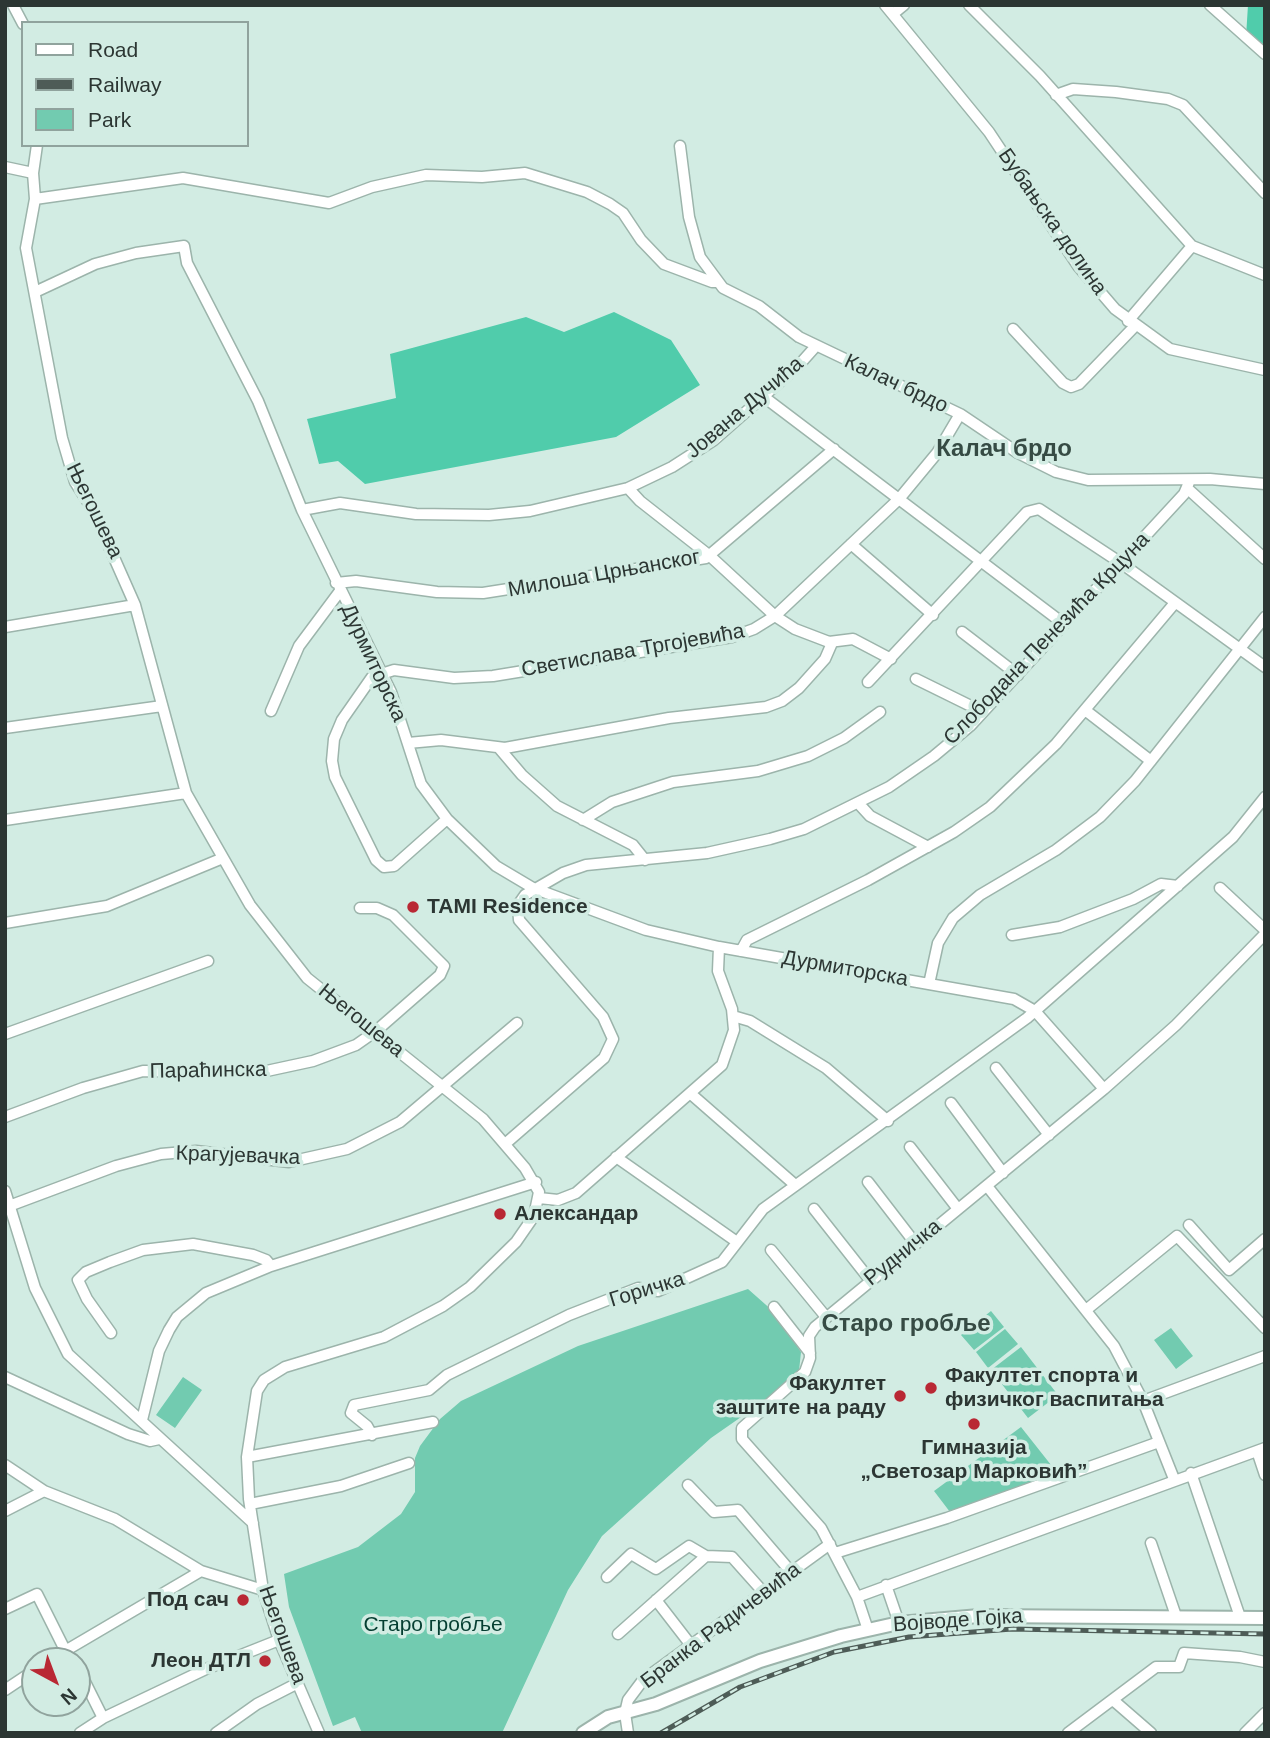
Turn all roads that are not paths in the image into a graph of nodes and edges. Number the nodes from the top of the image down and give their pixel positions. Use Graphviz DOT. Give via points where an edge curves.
graph roads {
  1 [pos="13,5"];
  2 [pos="885,5"];
  3 [pos="904,5"];
  4 [pos="969,5"];
  5 [pos="1210,5"];
  6 [pos="893,14"];
  7 [pos="21,21"];
  8 [pos="1265,54"];
  9 [pos="1056,95"];
  10 [pos="680,146"];
  11 [pos="37,147"];
  12 [pos="5,167"];
  13 [pos="33,173"];
  14 [pos="1265,193"];
  15 [pos="35,199"];
  16 [pos="1192,246"];
  17 [pos="1265,275"];
  18 [pos="718,282"];
  19 [pos="35,292"];
  20 [pos="1132,324"];
  21 [pos="1013,330"];
  22 [pos="816,346"];
  23 [pos="1265,370"];
  24 [pos="764,397"];
  25 [pos="960,414"];
  26 [pos="834,449"];
  27 [pos="1265,484"];
  28 [pos="1189,485"];
  29 [pos="628,488"];
  30 [pos="899,499"];
  31 [pos="302,510"];
  32 [pos="851,544"];
  33 [pos="710,556"];
  34 [pos="1265,559"];
  35 [pos="981,561"];
  36 [pos="1121,563"];
  37 [pos="338,587"];
  38 [pos="1174,604"];
  39 [pos="135,605"];
  40 [pos="933,615"];
  41 [pos="775,616"];
  42 [pos="1265,617"];
  43 [pos="1065,624"];
  44 [pos="5,627"];
  45 [pos="962,632"];
  46 [pos="832,643"];
  47 [pos="1239,649"];
  48 [pos="891,659"];
  49 [pos="1265,667"];
  50 [pos="382,672"];
  51 [pos="1018,675"];
  52 [pos="916,679"];
  53 [pos="868,682"];
  54 [pos="162,706"];
  55 [pos="1085,710"];
  56 [pos="271,711"];
  57 [pos="880,712"];
  58 [pos="983,712"];
  59 [pos="5,728"];
  60 [pos="408,743"];
  61 [pos="499,748"];
  62 [pos="1151,761"];
  63 [pos="186,793"];
  64 [pos="1265,797"];
  65 [pos="859,804"];
  66 [pos="447,819"];
  67 [pos="5,820"];
  68 [pos="583,820"];
  69 [pos="928,847"];
  70 [pos="223,858"];
  71 [pos="645,860"];
  72 [pos="1178,887"];
  73 [pos="533,888"];
  74 [pos="1220,888"];
  75 [pos="360,908"];
  76 [pos="5,923"];
  77 [pos="1265,932"];
  78 [pos="1012,935"];
  79 [pos="719,947"];
  80 [pos="741,951"];
  81 [pos="208,961"];
  82 [pos="929,984"];
  83 [pos="1035,1011"];
  84 [pos="733,1016"];
  85 [pos="517,1023"];
  86 [pos="376,1031"];
  87 [pos="5,1034"];
  88 [pos="996,1068"];
  89 [pos="442,1089"];
  90 [pos="1104,1090"];
  91 [pos="691,1094"];
  92 [pos="951,1103"];
  93 [pos="5,1117"];
  94 [pos="888,1121"];
  95 [pos="1049,1135"];
  96 [pos="505,1144"];
  97 [pos="910,1147"];
  98 [pos="616,1157"];
  99 [pos="1003,1172"];
  100 [pos="536,1182"];
  101 [pos="868,1182"];
  102 [pos="794,1184"];
  103 [pos="987,1186"];
  104 [pos="5,1191"];
  105 [pos="539,1198"];
  106 [pos="9,1206"];
  107 [pos="814,1209"];
  108 [pos="958,1209"];
  109 [pos="1189,1225"];
  110 [pos="1265,1239"];
  111 [pos="737,1242"];
  112 [pos="915,1243"];
  113 [pos="771,1250"];
  114 [pos="271,1266"];
  115 [pos="870,1280"];
  116 [pos="774,1307"];
  117 [pos="1086,1310"];
  118 [pos="826,1317"];
  119 [pos="1265,1328"];
  120 [pos="111,1333"];
  121 [pos="810,1353"];
  122 [pos="1265,1356"];
  123 [pos="5,1377"];
  124 [pos="1143,1401"];
  125 [pos="142,1420"];
  126 [pos="433,1422"];
  127 [pos="372,1435"];
  128 [pos="159,1439"];
  129 [pos="1159,1442"];
  130 [pos="1261,1449"];
  131 [pos="247,1457"];
  132 [pos="409,1463"];
  133 [pos="5,1465"];
  134 [pos="1191,1473"];
  135 [pos="1265,1475"];
  136 [pos="1174,1479"];
  137 [pos="688,1485"];
  138 [pos="44,1491"];
  139 [pos="250,1504"];
  140 [pos="5,1511"];
  141 [pos="253,1522"];
  142 [pos="1151,1543"];
  143 [pos="833,1548"];
  144 [pos="706,1556"];
  145 [pos="201,1571"];
  146 [pos="792,1573"];
  147 [pos="607,1577"];
  148 [pos="886,1585"];
  149 [pos="263,1590"];
  150 [pos="765,1594"];
  151 [pos="856,1597"];
  152 [pos="656,1600"];
  153 [pos="5,1609"];
  154 [pos="1176,1616"];
  155 [pos="1240,1617"];
  156 [pos="1265,1618"];
  157 [pos="899,1623"];
  158 [pos="868,1630"];
  159 [pos="618,1634"];
  160 [pos="279,1640"];
  161 [pos="690,1644"];
  162 [pos="66,1647"];
  163 [pos="82,1647"];
  164 [pos="1265,1662"];
  165 [pos="21,1679"];
  166 [pos="298,1683"];
  167 [pos="5,1690"];
  168 [pos="91,1694"];
  169 [pos="1113,1700"];
  170 [pos="625,1713"];
  171 [pos="1265,1713"];
  172 [pos="103,1718"];
  173 [pos="80,1733"];
  174 [pos="216,1733"];
  175 [pos="319,1733"];
  176 [pos="583,1733"];
  177 [pos="628,1733"];
  178 [pos="1068,1733"];
  179 [pos="1151,1733"];
  180 [pos="1245,1733"];
  1 -- 7 [label="street"];
  2 -- 6 [label="street, Бубањска долина"];
  3 -- 6 [label="street"];
  4 -- 9 [label="street"];
  5 -- 8 [label="street"];
  6 -- 20 [label="street, Бубањска долина" via="989,132 1095,288"];
  9 -- 14 [label="street" via="1073,89 1105,91 1154,96 1183,105"];
  9 -- 16 [label="street"];
  10 -- 18 [label="street, Калач брдо" via="695,246"];
  11 -- 13 [label="street, Његошева"];
  12 -- 13 [label="street"];
  13 -- 15 [label="street, Његошева"];
  15 -- 18 [label="street" via="195,178 329,204 372,187 426,175 525,173 610,204 623,213 664,264"];
  15 -- 19 [label="street, Његошева" via="26,248"];
  16 -- 17 [label="street"];
  16 -- 20 [label="street"];
  18 -- 22 [label="street, Калач брдо"];
  19 -- 31 [label="street, Дурмиторска" via="95,264 184,246 187,264 258,401"];
  19 -- 39 [label="street, Његошева" via="62,438 75,482 93,510"];
  20 -- 21 [label="street" via="1079,384 1071,387"];
  20 -- 23 [label="street, Бубањска долина" via="1170,349"];
  22 -- 24 [label="street, Јована Дучића"];
  22 -- 25 [label="street, Калач брдо"];
  24 -- 26 [label="street"];
  24 -- 29 [label="street, Јована Дучића" via="696,453"];
  25 -- 28 [label="street, Калач брдо" via="1056,472 1088,480"];
  25 -- 30 [label="street, Светислава Тргојевића" via="937,453"];
  26 -- 30 [label="street"];
  26 -- 33 [label="street, Милоша Црњанског"];
  27 -- 28 [label="street, Калач брдо"];
  28 -- 34 [label="street"];
  28 -- 36 [label="street, Слободана Пенезића Крцуна"];
  29 -- 31 [label="street, Јована Дучића" via="530,511 489,515 416,514 347,504"];
  29 -- 33 [label="street"];
  30 -- 32 [label="street, Светислава Тргојевића"];
  30 -- 35 [label="street"];
  31 -- 37 [label="street, Дурмиторска"];
  32 -- 40 [label="street"];
  32 -- 41 [label="street, Светислава Тргојевића"];
  33 -- 37 [label="street, Милоша Црњанског" via="483,593 356,581"];
  33 -- 41 [label="street"];
  35 -- 36 [label="street" via="1034,509 1044,510"];
  35 -- 40 [label="street"];
  35 -- 43 [label="street"];
  36 -- 38 [label="street"];
  36 -- 43 [label="street, Слободана Пенезића Крцуна"];
  37 -- 50 [label="street, Дурмиторска"];
  37 -- 56 [label="street" via="299,646"];
  38 -- 47 [label="street"];
  38 -- 55 [label="street"];
  39 -- 44 [label="street"];
  39 -- 54 [label="street, Његошева"];
  40 -- 48 [label="street"];
  41 -- 46 [label="street" via="802,633"];
  41 -- 50 [label="street, Светислава Тргојевића" via="732,637 493,677"];
  42 -- 47 [label="street"];
  43 -- 51 [label="street, Слободана Пенезића Крцуна"];
  45 -- 51 [label="street"];
  46 -- 48 [label="street" via="853,639"];
  46 -- 61 [label="street" via="808,679 773,704"];
  47 -- 49 [label="street"];
  47 -- 62 [label="street"];
  48 -- 53 [label="street"];
  50 -- 60 [label="street, Дурмиторска"];
  50 -- 66 [label="street" via="366,681 339,725 332,748 335,777 376,860 384,867 401,862"];
  51 -- 58 [label="street, Слободана Пенезића Крцуна"];
  52 -- 58 [label="street"];
  54 -- 59 [label="street"];
  54 -- 63 [label="street, Његошева"];
  55 -- 62 [label="street"];
  55 -- 69 [label="street" via="1002,796"];
  57 -- 68 [label="street" via="808,756 758,771 673,782 612,802"];
  58 -- 65 [label="street, Слободана Пенезића Крцуна" via="921,766"];
  60 -- 61 [label="street" via="441,740"];
  60 -- 66 [label="street, Дурмиторска" via="421,784"];
  61 -- 68 [label="street" via="556,806"];
  62 -- 82 [label="street" via="1089,827 959,911 938,943"];
  63 -- 67 [label="street"];
  63 -- 70 [label="street, Његошева"];
  64 -- 72 [label="street, Горичка" via="1233,837"];
  65 -- 69 [label="street" via="870,816"];
  65 -- 71 [label="street, Слободана Пенезића Крцуна" via="804,829 751,844"];
  66 -- 73 [label="street, Дурмиторска" via="484,856"];
  68 -- 71 [label="street" via="633,845"];
  69 -- 80 [label="street" via="747,940"];
  70 -- 76 [label="street" via="107,906"];
  70 -- 86 [label="street, Његошева" via="250,905 307,978"];
  71 -- 73 [label="street, Слободана Пенезића Крцуна" via="586,865"];
  72 -- 78 [label="street" via="1161,884 1060,927"];
  72 -- 83 [label="street, Горичка"];
  73 -- 79 [label="street, Дурмиторска" via="646,930"];
  73 -- 96 [label="street" via="518,905 518,918 603,1017 613,1039 604,1058"];
  74 -- 77 [label="street"];
  75 -- 86 [label="street, Параћинска" via="377,908 393,915 444,966 440,975"];
  77 -- 90 [label="street, Рудничка" via="1176,1026"];
  79 -- 80 [label="street, Дурмиторска"];
  79 -- 84 [label="street" via="718,971"];
  80 -- 82 [label="street, Дурмиторска"];
  81 -- 87 [label="street"];
  82 -- 83 [label="street, Дурмиторска" via="1006,996"];
  83 -- 90 [label="street, Дурмиторска"];
  83 -- 94 [label="street, Горичка"];
  84 -- 91 [label="street" via="725,1060"];
  84 -- 94 [label="street" via="750,1021 826,1068"];
  85 -- 89 [label="street, Крагујевачка"];
  86 -- 89 [label="street, Његошева"];
  86 -- 93 [label="street, Параћинска" via="343,1050 278,1070 143,1071"];
  88 -- 95 [label="street"];
  89 -- 96 [label="street, Његошева" via="483,1119"];
  89 -- 106 [label="street, Крагујевачка" via="386,1131 335,1153 289,1162 196,1151 161,1154"];
  90 -- 95 [label="street, Рудничка"];
  91 -- 98 [label="street"];
  91 -- 102 [label="street"];
  92 -- 99 [label="street"];
  94 -- 102 [label="street, Горичка"];
  95 -- 99 [label="street, Рудничка"];
  96 -- 100 [label="street, Његошева"];
  97 -- 108 [label="street"];
  98 -- 105 [label="street" via="572,1196"];
  98 -- 111 [label="street"];
  99 -- 103 [label="street, Рудничка"];
  100 -- 105 [label="street, Његошева"];
  100 -- 114 [label="street"];
  101 -- 112 [label="street"];
  102 -- 111 [label="street, Горичка" via="756,1216"];
  103 -- 108 [label="street, Рудничка"];
  103 -- 117 [label="street"];
  104 -- 106 [label="street"];
  105 -- 131 [label="street, Његошева" via="534,1216 516,1242 443,1307 384,1337 285,1367 264,1380 254,1398"];
  106 -- 125 [label="street" via="35,1288 68,1354"];
  107 -- 115 [label="street"];
  108 -- 112 [label="street, Рудничка"];
  109 -- 110 [label="street" via="1229,1270"];
  111 -- 127 [label="street, Горичка" via="720,1264 658,1291 638,1288 569,1315 451,1373 429,1390 354,1405 350,1411"];
  112 -- 115 [label="street, Рудничка"];
  113 -- 118 [label="street"];
  114 -- 120 [label="street" via="253,1255 193,1244 143,1250 86,1272 78,1280"];
  114 -- 125 [label="street" via="206,1293 177,1317 159,1351"];
  115 -- 118 [label="street, Рудничка"];
  116 -- 121 [label="street"];
  117 -- 119 [label="street" via="1177,1236"];
  117 -- 124 [label="street" via="1114,1346"];
  118 -- 121 [label="street, Рудничка" via="810,1333"];
  121 -- 143 [label="street, Рудничка" via="801,1377 742,1428 742,1439 821,1528"];
  122 -- 124 [label="street"];
  123 -- 128 [label="street" via="128,1434"];
  124 -- 129 [label="street"];
  125 -- 128 [label="street"];
  126 -- 127 [label="street"];
  127 -- 131 [label="street"];
  128 -- 141 [label="street"];
  129 -- 136 [label="street"];
  129 -- 143 [label="street, Бранка Радичевића" via="947,1518"];
  130 -- 134 [label="street"];
  130 -- 135 [label="street"];
  131 -- 139 [label="street, Његошева"];
  132 -- 139 [label="street" via="341,1486"];
  133 -- 138 [label="street"];
  134 -- 136 [label="street"];
  134 -- 155 [label="street"];
  136 -- 148 [label="street"];
  137 -- 146 [label="street" via="714,1512 738,1510"];
  138 -- 140 [label="street"];
  138 -- 145 [label="street" via="115,1519"];
  139 -- 141 [label="street, Његошева"];
  141 -- 149 [label="street, Његошева"];
  142 -- 154 [label="street"];
  143 -- 146 [label="street, Бранка Радичевића"];
  143 -- 151 [label="street"];
  144 -- 147 [label="street" via="684,1546 654,1569 633,1553"];
  144 -- 150 [label="street" via="732,1558"];
  144 -- 152 [label="street"];
  145 -- 149 [label="street"];
  145 -- 163 [label="street"];
  146 -- 150 [label="street, Бранка Радичевића"];
  148 -- 151 [label="street"];
  148 -- 157 [label="street"];
  149 -- 160 [label="street, Његошева"];
  150 -- 161 [label="street, Бранка Радичевића"];
  151 -- 158 [label="street"];
  152 -- 159 [label="street"];
  152 -- 161 [label="street"];
  153 -- 162 [label="street" via="37,1594"];
  154 -- 155 [label="street, Војводе Гојка"];
  154 -- 157 [label="street, Војводе Гојка" via="979,1616"];
  155 -- 156 [label="street, Војводе Гојка"];
  157 -- 158 [label="street, Војводе Гојка"];
  158 -- 170 [label="street, Војводе Гојка" via="760,1661"];
  160 -- 166 [label="street, Његошева"];
  160 -- 172 [label="street"];
  161 -- 170 [label="street, Бранка Радичевића" via="643,1680 628,1700"];
  164 -- 169 [label="street" via="1184,1653 1179,1667 1156,1667"];
  165 -- 167 [label="street"];
  166 -- 174 [label="street"];
  166 -- 175 [label="street, Његошева"];
  168 -- 172 [label="street"];
  169 -- 178 [label="street"];
  169 -- 179 [label="street"];
  170 -- 176 [label="street" via="608,1717"];
  170 -- 177 [label="street"];
  171 -- 180 [label="street"];
  172 -- 173 [label="street"];
}
